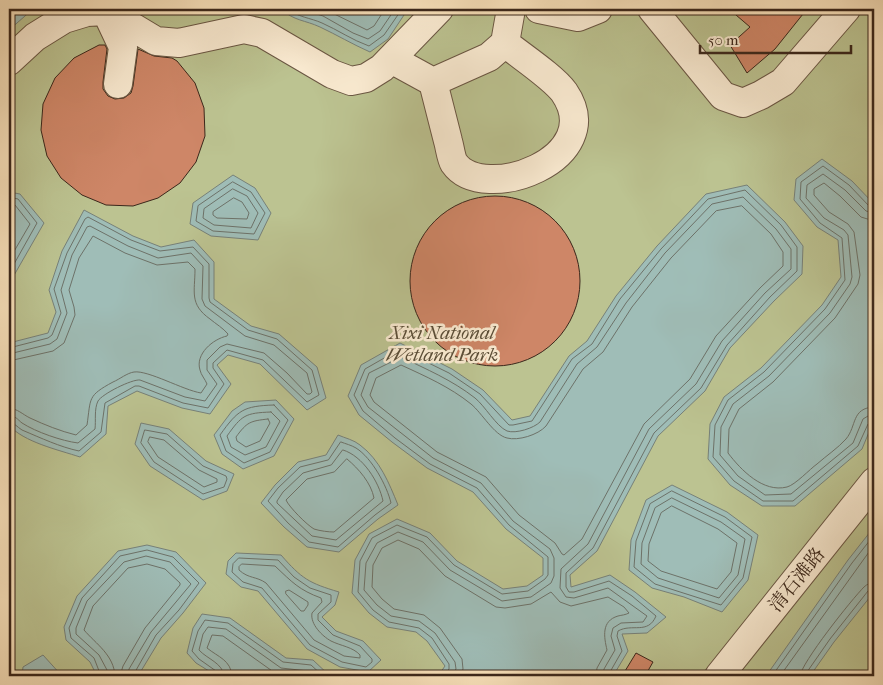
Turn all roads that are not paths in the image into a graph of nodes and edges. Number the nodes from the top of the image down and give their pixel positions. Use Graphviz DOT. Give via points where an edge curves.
graph roads {
  1 [pos="439,9"];
  2 [pos="511,9"];
  3 [pos="539,9"];
  4 [pos="598,9"];
  5 [pos="652,9"];
  6 [pos="846,9"];
  7 [pos="106,11"];
  8 [pos="505,43"];
  9 [pos="391,59"];
  10 [pos="9,61"];
  11 [pos="433,82"];
  12 [pos="118,84"];
  13 [pos="874,482"];
  14 [pos="720,676"];
  1 -- 9 [label="street"];
  2 -- 8 [label="street"];
  3 -- 4 [label="street" via="578,17"];
  5 -- 6 [label="street" via="723,96 743,103 783,82"];
  7 -- 9 [label="street" via="156,41 179,43 244,29 262,33 332,74 351,81 366,78"];
  7 -- 10 [label="street" via="87,12 64,19 35,37"];
  7 -- 12 [label="street" via="123,47"];
  8 -- 11 [label="street" via="489,57"];
  8 -- 11 [label="street" via="564,92 573,112 572,134 558,156 536,170 508,178 481,178 463,173 454,162"];
  9 -- 11 [label="street"];
  13 -- 14 [label="street, 清石滩路"];
}
